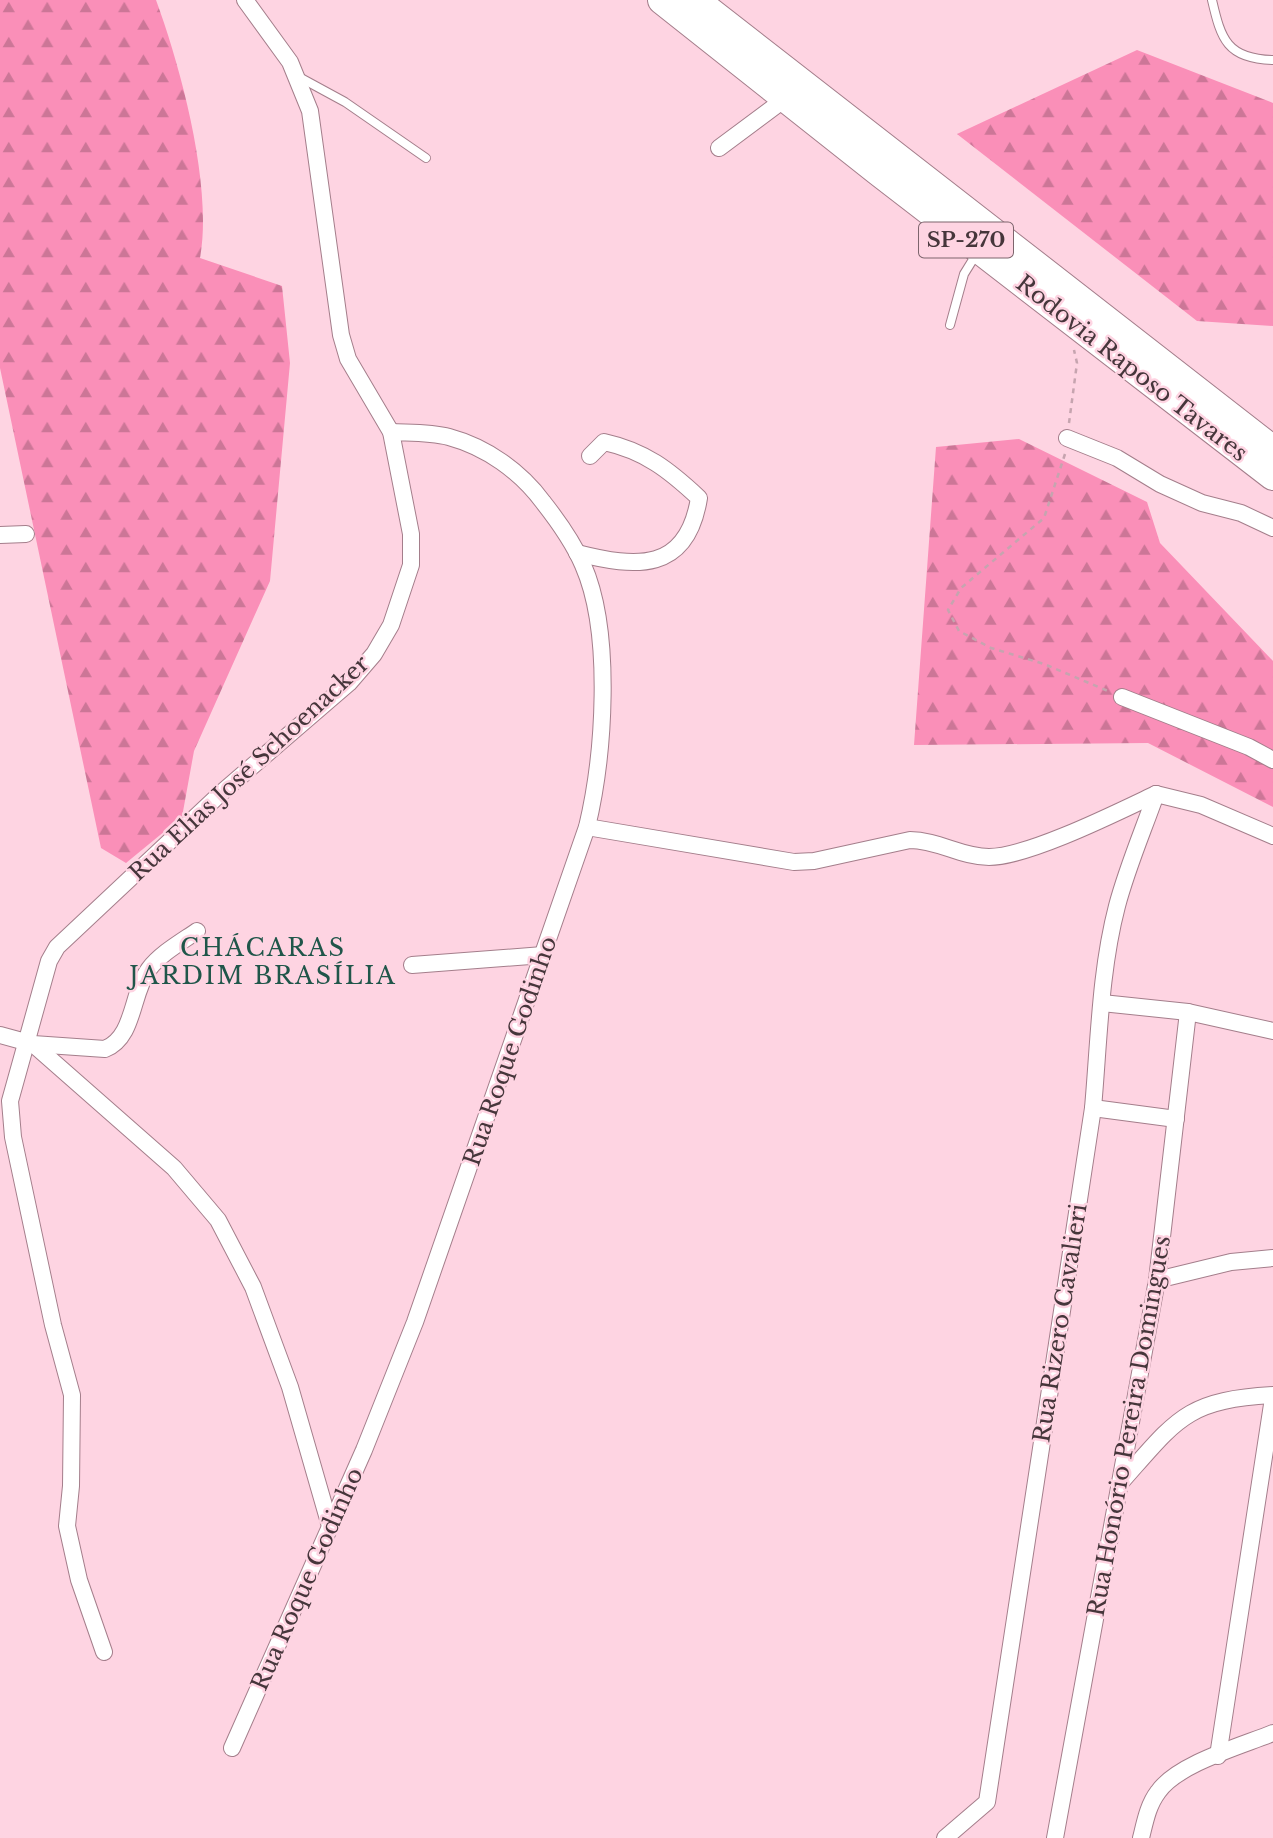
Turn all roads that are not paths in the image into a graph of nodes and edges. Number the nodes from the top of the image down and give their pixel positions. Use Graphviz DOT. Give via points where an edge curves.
graph roads {
  1 [pos="245,0"];
  2 [pos="662,0"];
  3 [pos="695,0"];
  4 [pos="1212,0"];
  5 [pos="1273,60"];
  6 [pos="297,76"];
  7 [pos="786,98"];
  8 [pos="719,149"];
  9 [pos="426,158"];
  10 [pos="979,250"];
  11 [pos="950,325"];
  12 [pos="1235,423"];
  13 [pos="391,432"];
  14 [pos="1067,438"];
  15 [pos="1273,439"];
  16 [pos="1273,450"];
  17 [pos="590,456"];
  18 [pos="1273,476"];
  19 [pos="1273,528"];
  20 [pos="26,534"];
  21 [pos="0,536"];
  22 [pos="577,553"];
  23 [pos="1122,697"];
  24 [pos="1273,760"];
  25 [pos="1156,794"];
  26 [pos="587,827"];
  27 [pos="1273,836"];
  28 [pos="197,931"];
  29 [pos="543,955"];
  30 [pos="412,965"];
  31 [pos="1102,1003"];
  32 [pos="1188,1012"];
  33 [pos="1273,1031"];
  34 [pos="0,1035"];
  35 [pos="29,1043"];
  36 [pos="1094,1108"];
  37 [pos="1176,1119"];
  38 [pos="1273,1258"];
  39 [pos="1157,1280"];
  40 [pos="1273,1397"];
  41 [pos="1121,1482"];
  42 [pos="330,1526"];
  43 [pos="104,1652"];
  44 [pos="1273,1732"];
  45 [pos="232,1748"];
  46 [pos="1218,1756"];
  47 [pos="945,1838"];
  48 [pos="1055,1838"];
  49 [pos="1141,1838"];
  1 -- 6 [label="street, Rua Elias José Schoenacker"];
  2 -- 7 [label="highway, Rodovia Raposo Tavares / SP-270"];
  3 -- 12 [label="highway, Rodovia Raposo Tavares / SP-270"];
  4 -- 5 [label="lane" via="1221,38 1234,50"];
  6 -- 9 [label="lane" via="345,102"];
  6 -- 13 [label="street, Rua Elias José Schoenacker" via="315,137 341,335 348,359"];
  7 -- 8 [label="street"];
  7 -- 10 [label="highway, Rodovia Raposo Tavares / SP-270"];
  10 -- 11 [label="lane" via="964,274"];
  10 -- 18 [label="highway, Rodovia Raposo Tavares / SP-270"];
  12 -- 15 [label="street"];
  12 -- 16 [label="highway, Rodovia Raposo Tavares / SP-270"];
  13 -- 22 [label="street, Rua Roque Godinho" via="450,438 491,456 533,489"];
  13 -- 35 [label="street, Rua Elias José Schoenacker" via="411,534 411,565 391,625 374,654 340,691 69,932 49,961"];
  14 -- 19 [label="street" via="1117,458 1202,503 1241,513"];
  17 -- 22 [label="street" via="604,442 635,449 699,498 695,522 682,542 657,561 631,564"];
  20 -- 21 [label="street"];
  22 -- 26 [label="street, Rua Roque Godinho" via="584,566 599,639 602,718 598,778"];
  23 -- 24 [label="street"];
  25 -- 26 [label="street" via="1034,846 987,857 910,840 814,861 772,860"];
  25 -- 27 [label="street" via="1201,805"];
  25 -- 31 [label="street, Rua Rizero Cavalieri" via="1117,907"];
  26 -- 29 [label="street, Rua Roque Godinho"];
  28 -- 35 [label="street" via="151,966 117,1045 106,1049"];
  29 -- 30 [label="street"];
  29 -- 42 [label="street, Rua Roque Godinho" via="415,1322"];
  31 -- 32 [label="street"];
  31 -- 36 [label="street, Rua Rizero Cavalieri"];
  32 -- 33 [label="street"];
  32 -- 37 [label="street, Rua Honório Pereira Domingues"];
  34 -- 35 [label="street"];
  35 -- 42 [label="street" via="174,1168 218,1220 253,1287 290,1387"];
  35 -- 43 [label="street, Rua Elias José Schoenacker" via="10,1101 13,1137 72,1395 67,1525 79,1580"];
  36 -- 37 [label="street"];
  36 -- 47 [label="street, Rua Rizero Cavalieri" via="987,1802"];
  37 -- 39 [label="street, Rua Honório Pereira Domingues"];
  38 -- 39 [label="street" via="1231,1262"];
  39 -- 41 [label="street, Rua Honório Pereira Domingues"];
  40 -- 41 [label="street" via="1226,1400 1195,1409 1166,1431"];
  40 -- 46 [label="street"];
  41 -- 48 [label="street, Rua Honório Pereira Domingues"];
  42 -- 45 [label="street, Rua Roque Godinho"];
  44 -- 46 [label="street"];
  46 -- 49 [label="street" via="1167,1780 1149,1808"];
}
